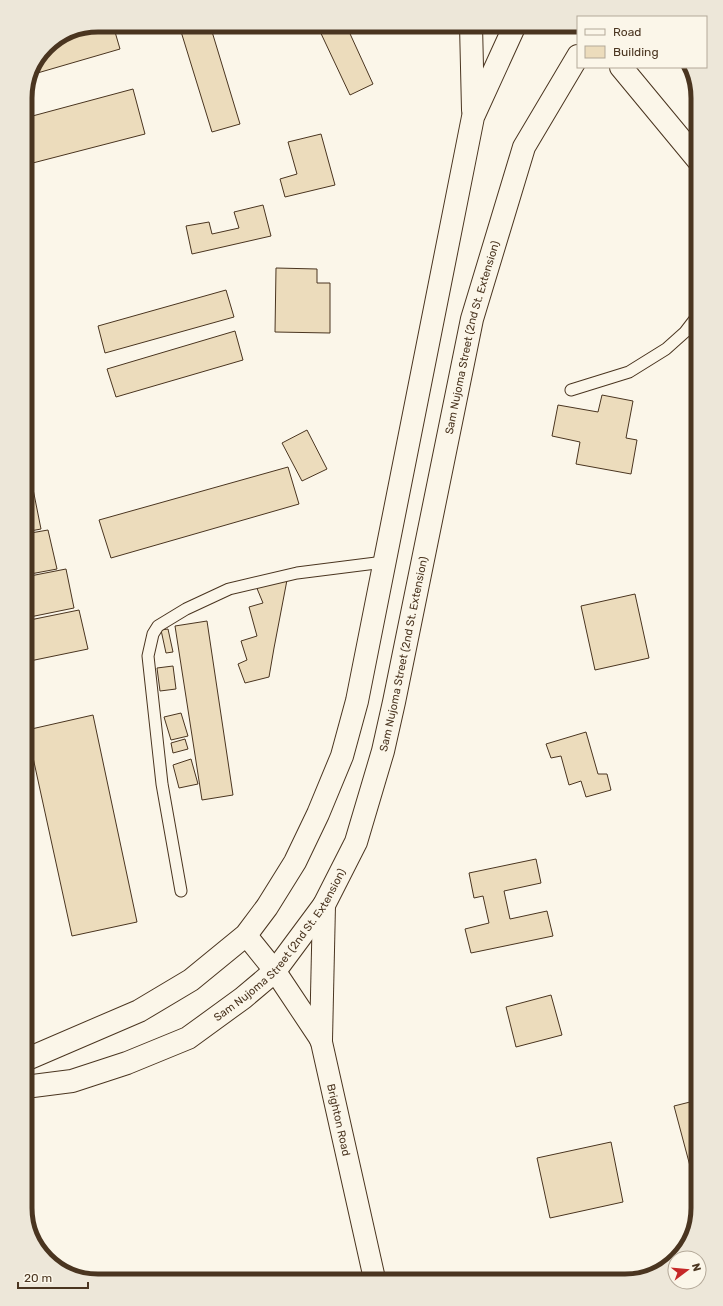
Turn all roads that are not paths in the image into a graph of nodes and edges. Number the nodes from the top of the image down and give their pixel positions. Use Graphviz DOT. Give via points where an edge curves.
graph roads {
  1 [pos="471,32"];
  2 [pos="512,32"];
  3 [pos="577,58"];
  4 [pos="622,68"];
  5 [pos="474,117"];
  6 [pos="691,152"];
  7 [pos="691,324"];
  8 [pos="570,390"];
  9 [pos="384,562"];
  10 [pos="181,891"];
  11 [pos="324,905"];
  12 [pos="246,935"];
  13 [pos="275,972"];
  14 [pos="321,1040"];
  15 [pos="32,1057"];
  16 [pos="32,1086"];
  17 [pos="373,1274"];
  1 -- 5 [label="main road"];
  2 -- 5 [label="main road"];
  3 -- 11 [label="main road, Sam Nujoma Street (2nd St. Extension)" via="524,147 472,319 382,751 356,842"];
  4 -- 6 [label="main road"];
  5 -- 9 [label="main road"];
  7 -- 8 [label="lane" via="666,349 629,372"];
  9 -- 10 [label="lane" via="297,573 229,589 186,608 158,626 153,634 148,656 162,784"];
  9 -- 12 [label="main road" via="357,701 342,756 295,862"];
  11 -- 13 [label="main road, Sam Nujoma Street (2nd St. Extension)"];
  11 -- 14 [label="main road"];
  12 -- 13 [label="street, Brighton Road"];
  12 -- 15 [label="main road" via="191,980 139,1011"];
  13 -- 14 [label="street, Brighton Road"];
  13 -- 16 [label="main road, Sam Nujoma Street (2nd St. Extension)" via="188,1038 127,1063 72,1081"];
  14 -- 17 [label="street, Brighton Road"];
}
